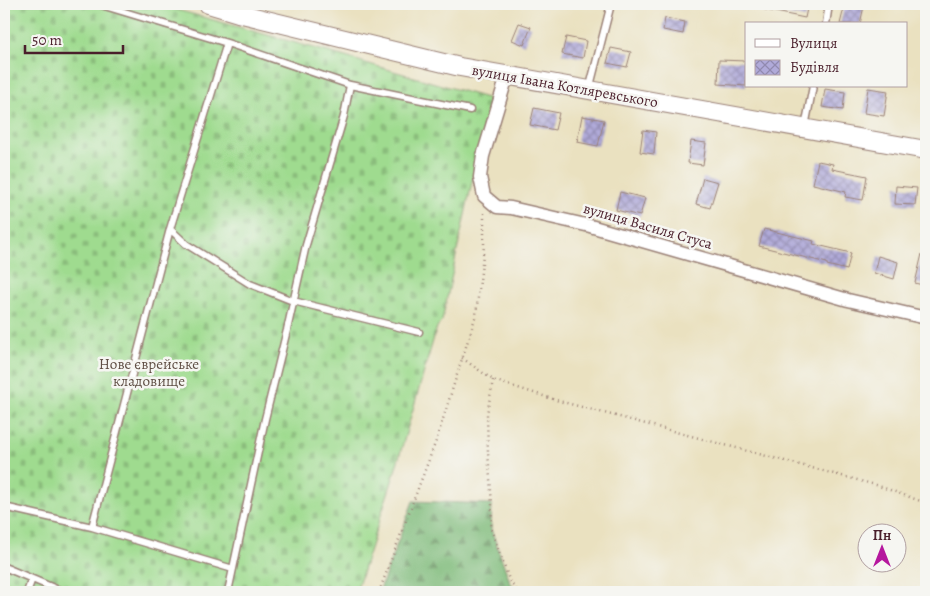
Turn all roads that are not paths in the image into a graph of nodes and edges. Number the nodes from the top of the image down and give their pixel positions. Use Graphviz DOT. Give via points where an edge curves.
graph roads {
  1 [pos="98,4"];
  2 [pos="208,4"];
  3 [pos="611,4"];
  4 [pos="830,4"];
  5 [pos="826,22"];
  6 [pos="227,43"];
  7 [pos="507,76"];
  8 [pos="350,85"];
  9 [pos="813,88"];
  10 [pos="589,91"];
  11 [pos="470,110"];
  12 [pos="805,129"];
  13 [pos="926,150"];
  14 [pos="170,229"];
  15 [pos="293,301"];
  16 [pos="926,318"];
  17 [pos="419,332"];
  18 [pos="4,507"];
  19 [pos="92,527"];
  20 [pos="4,567"];
  21 [pos="233,569"];
  22 [pos="32,579"];
  23 [pos="27,592"];
  24 [pos="63,592"];
  25 [pos="228,592"];
  1 -- 6 [label="lane"];
  2 -- 7 [label="street, вулиця Івана Котляревського"];
  3 -- 10 [label="lane"];
  4 -- 5 [label="lane"];
  6 -- 8 [label="lane"];
  6 -- 14 [label="lane"];
  7 -- 10 [label="street, вулиця Івана Котляревського"];
  7 -- 16 [label="street, вулиця Василя Стуса" via="483,156 480,177 484,196 497,207 590,226 848,300"];
  8 -- 11 [label="lane"];
  8 -- 15 [label="lane"];
  9 -- 12 [label="lane"];
  10 -- 12 [label="street, вулиця Івана Котляревського"];
  12 -- 13 [label="street, вулиця Івана Котляревського"];
  14 -- 15 [label="lane" via="186,244 250,284"];
  14 -- 19 [label="lane"];
  15 -- 17 [label="lane"];
  15 -- 21 [label="lane"];
  18 -- 19 [label="lane"];
  19 -- 21 [label="lane"];
  20 -- 22 [label="lane"];
  21 -- 25 [label="lane"];
  22 -- 23 [label="lane"];
  22 -- 24 [label="lane"];
}
